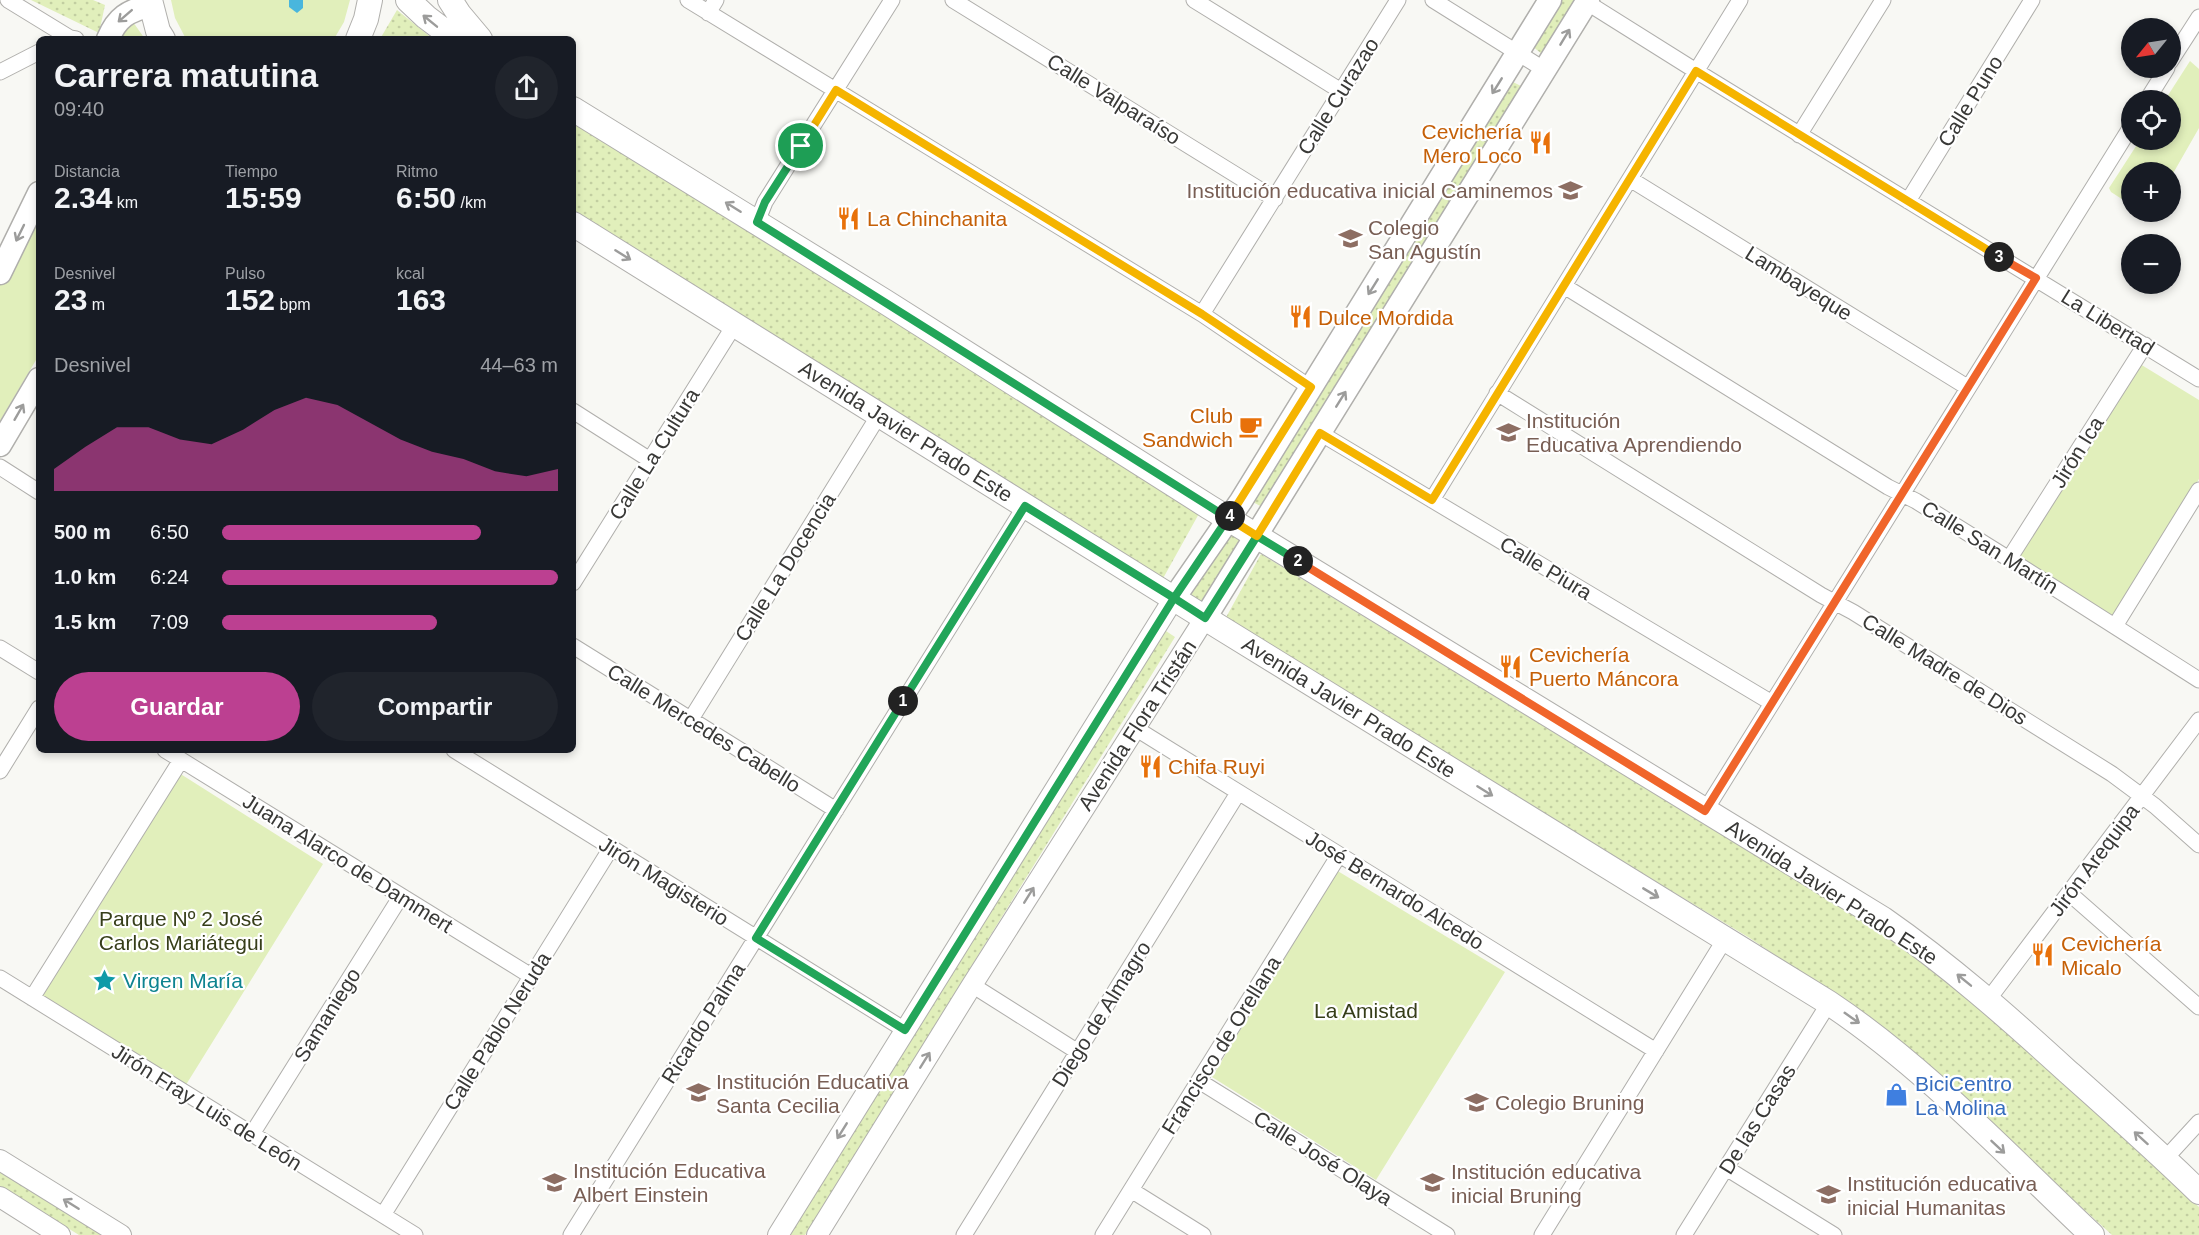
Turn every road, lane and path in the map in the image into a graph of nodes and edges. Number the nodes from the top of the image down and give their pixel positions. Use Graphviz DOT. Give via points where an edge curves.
graph roads {
  1 [pos="8,0"];
  2 [pos="370,0"];
  3 [pos="408,0"];
  4 [pos="450,0"];
  5 [pos="688,0"];
  6 [pos="892,0"];
  7 [pos="953,0"];
  8 [pos="1194,0"];
  9 [pos="1398,0"];
  10 [pos="1433,0"];
  11 [pos="1550,0"];
  12 [pos="1740,0"];
  13 [pos="1883,0"];
  14 [pos="2032,0"];
  15 [pos="1587,1"];
  16 [pos="150,3"];
  17 [pos="712,6"];
  18 [pos="2199,16"];
  19 [pos="66,36"];
  20 [pos="110,36"];
  21 [pos="161,36"];
  22 [pos="359,36"];
  23 [pos="451,36"];
  24 [pos="477,36"];
  25 [pos="2181,45"];
  26 [pos="1518,52"];
  27 [pos="36,54"];
  28 [pos="1545,70"];
  29 [pos="1696,71"];
  30 [pos="0,72"];
  31 [pos="836,90"];
  32 [pos="1341,91"];
  33 [pos="576,111"];
  34 [pos="1799,135"];
  35 [pos="2121,142"];
  36 [pos="1630,179"];
  37 [pos="36,199"];
  38 [pos="1275,199"];
  39 [pos="1908,201"];
  40 [pos="757,222"];
  41 [pos="576,226"];
  42 [pos="0,273"];
  43 [pos="2036,278"];
  44 [pos="1564,286"];
  45 [pos="1202,314"];
  46 [pos="735,324"];
  47 [pos="2145,345"];
  48 [pos="2199,379"];
  49 [pos="36,383"];
  50 [pos="1311,387"];
  51 [pos="1967,387"];
  52 [pos="1497,393"];
  53 [pos="576,413"];
  54 [pos="879,415"];
  55 [pos="1320,433"];
  56 [pos="0,445"];
  57 [pos="650,460"];
  58 [pos="0,467"];
  59 [pos="36,490"];
  60 [pos="2199,490"];
  61 [pos="1902,495"];
  62 [pos="1432,500"];
  63 [pos="1025,506"];
  64 [pos="1228,518"];
  65 [pos="1257,536"];
  66 [pos="2009,559"];
  67 [pos="576,578"];
  68 [pos="1174,598"];
  69 [pos="1834,602"];
  70 [pos="1205,618"];
  71 [pos="2115,626"];
  72 [pos="0,648"];
  73 [pos="576,648"];
  74 [pos="36,670"];
  75 [pos="2199,680"];
  76 [pos="1772,703"];
  77 [pos="36,713"];
  78 [pos="691,719"];
  79 [pos="2199,720"];
  80 [pos="1135,728"];
  81 [pos="170,753"];
  82 [pos="459,753"];
  83 [pos="181,760"];
  84 [pos="0,771"];
  85 [pos="1238,793"];
  86 [pos="2142,796"];
  87 [pos="836,810"];
  88 [pos="1705,811"];
  89 [pos="2199,845"];
  90 [pos="611,848"];
  91 [pos="1339,855"];
  92 [pos="2069,893"];
  93 [pos="401,896"];
  94 [pos="756,938"];
  95 [pos="1725,939"];
  96 [pos="531,976"];
  97 [pos="0,978"];
  98 [pos="972,985"];
  99 [pos="32,998"];
  100 [pos="1988,1000"];
  101 [pos="1829,1003"];
  102 [pos="2199,1007"];
  103 [pos="905,1030"];
  104 [pos="1656,1051"];
  105 [pos="1078,1052"];
  106 [pos="1199,1081"];
  107 [pos="2199,1122"];
  108 [pos="252,1134"];
  109 [pos="2165,1159"];
  110 [pos="0,1160"];
  111 [pos="1726,1168"];
  112 [pos="1131,1190"];
  113 [pos="2199,1192"];
  114 [pos="0,1197"];
  115 [pos="382,1215"];
  116 [pos="60,1235"];
  117 [pos="121,1235"];
  118 [pos="415,1235"];
  119 [pos="571,1235"];
  120 [pos="778,1235"];
  121 [pos="817,1235"];
  122 [pos="964,1235"];
  123 [pos="1103,1235"];
  124 [pos="1203,1235"];
  125 [pos="1447,1235"];
  126 [pos="1542,1235"];
  127 [pos="1684,1235"];
  128 [pos="1834,1235"];
  129 [pos="2092,1235"];
  1 -- 19 [label="street"];
  2 -- 22 [label="main road"];
  23 -- 3 [label="main road, one-way"];
  4 -- 24 [label="main road"];
  5 -- 17 [label="street"];
  6 -- 31 [label="street"];
  7 -- 38 [label="street, Calle Valparaíso"];
  8 -- 32 [label="street"];
  9 -- 32 [label="street, Calle Curazao"];
  10 -- 26 [label="street"];
  11 -- 26 [label="main road, Avenida Flora Tristán"];
  12 -- 29 [label="street"];
  13 -- 34 [label="street"];
  14 -- 39 [label="street, Calle Puno"];
  28 -- 15 [label="main road, Avenida Flora Tristán, one-way"];
  15 -- 29 [label="street, La Libertad"];
  16 -- 20 [label="main road, one-way" via="120,19"];
  16 -- 21 [label="main road"];
  17 -- 31 [label="street"];
  18 -- 25 [label="street"];
  26 -- 28 [label="street"];
  26 -- 50 [label="main road, Avenida Flora Tristán, one-way"];
  27 -- 30 [label="street"];
  55 -- 28 [label="main road, Avenida Flora Tristán, one-way"];
  29 -- 34 [label="street, La Libertad"];
  29 -- 36 [label="street"];
  31 -- 40 [label="street" via="765,202"];
  31 -- 45 [label="street"];
  32 -- 38 [label="street, Calle Curazao"];
  40 -- 33 [label="main road, Avenida Javier Prado Este, one-way"];
  34 -- 39 [label="street, La Libertad"];
  35 -- 43 [label="street"];
  36 -- 44 [label="street"];
  36 -- 51 [label="street, Lambayeque"];
  37 -- 42 [label="main road, one-way"];
  38 -- 45 [label="street, Calle Curazao"];
  39 -- 43 [label="street, La Libertad"];
  40 -- 64 [label="main road, Avenida Javier Prado Este"];
  41 -- 46 [label="main road, Avenida Javier Prado Este, one-way"];
  43 -- 47 [label="street, La Libertad"];
  43 -- 51 [label="street"];
  44 -- 52 [label="street"];
  44 -- 61 [label="street, Calle San Martín"];
  45 -- 50 [label="street"];
  46 -- 54 [label="main road, Avenida Javier Prado Este"];
  46 -- 57 [label="street, Calle La Cultura"];
  47 -- 48 [label="street, La Libertad"];
  47 -- 66 [label="street, Jirón Ica"];
  56 -- 49 [label="main road, one-way"];
  50 -- 64 [label="main road, Avenida Flora Tristán"];
  51 -- 61 [label="street"];
  52 -- 62 [label="street"];
  52 -- 69 [label="street, Calle Madre de Dios"];
  53 -- 57 [label="street"];
  54 -- 63 [label="main road, Avenida Javier Prado Este"];
  54 -- 78 [label="street, Calle La Docencia"];
  55 -- 62 [label="street, Calle Piura"];
  55 -- 65 [label="main road, Avenida Flora Tristán"];
  57 -- 67 [label="street, Calle La Cultura"];
  58 -- 59 [label="street"];
  60 -- 71 [label="street"];
  61 -- 66 [label="street, Calle San Martín"];
  61 -- 69 [label="street"];
  62 -- 76 [label="street, Calle Piura"];
  63 -- 68 [label="main road, Avenida Javier Prado Este"];
  63 -- 87 [label="street, Ricardo Palma"];
  64 -- 65 [label="main road, Avenida Javier Prado Este"];
  64 -- 68 [label="main road, Avenida Flora Tristán"];
  65 -- 70 [label="main road, Avenida Flora Tristán"];
  65 -- 88 [label="main road, Avenida Javier Prado Este"];
  66 -- 71 [label="street, Calle San Martín"];
  68 -- 70 [label="main road, Avenida Javier Prado Este"];
  68 -- 103 [label="street, Avenida Flora Tristán"];
  69 -- 76 [label="street"];
  69 -- 86 [label="street, Calle Madre de Dios" via="2052,735"];
  70 -- 80 [label="street, Avenida Flora Tristán"];
  70 -- 95 [label="main road, Avenida Javier Prado Este, one-way"];
  71 -- 75 [label="street, Calle San Martín"];
  72 -- 74 [label="street"];
  73 -- 78 [label="street, Calle Mercedes Cabello"];
  76 -- 88 [label="street"];
  77 -- 84 [label="street"];
  78 -- 87 [label="street, Calle Mercedes Cabello"];
  79 -- 86 [label="street, Jirón Arequipa"];
  80 -- 85 [label="street, José Bernardo Alcedo"];
  98 -- 80 [label="street, Avenida Flora Tristán, one-way"];
  81 -- 83 [label="street, Juana Alarco de Dammert"];
  82 -- 90 [label="street, Jirón Magisterio"];
  83 -- 93 [label="street, Juana Alarco de Dammert"];
  83 -- 99 [label="street"];
  85 -- 91 [label="street, José Bernardo Alcedo"];
  85 -- 105 [label="street, Diego de Almagro"];
  86 -- 89 [label="street, Calle Madre de Dios"];
  86 -- 92 [label="street, Jirón Arequipa"];
  87 -- 94 [label="street, Ricardo Palma"];
  100 -- 88 [label="main road, Avenida Javier Prado Este, one-way" via="1883,920"];
  90 -- 94 [label="street, Jirón Magisterio"];
  90 -- 96 [label="street, Calle Pablo Neruda"];
  91 -- 104 [label="street, José Bernardo Alcedo"];
  91 -- 106 [label="street, Francisco de Orellana"];
  92 -- 100 [label="street, Jirón Arequipa"];
  92 -- 102 [label="street"];
  93 -- 96 [label="street, Juana Alarco de Dammert"];
  93 -- 108 [label="street, Samaniego"];
  94 -- 103 [label="street, Jirón Magisterio"];
  94 -- 119 [label="street, Ricardo Palma"];
  95 -- 101 [label="main road, Avenida Javier Prado Este"];
  95 -- 104 [label="street"];
  96 -- 115 [label="street, Calle Pablo Neruda"];
  97 -- 99 [label="street, Jirón Fray Luis de León"];
  98 -- 105 [label="street"];
  121 -- 98 [label="street, Avenida Flora Tristán, one-way"];
  99 -- 108 [label="street, Jirón Fray Luis de León"];
  109 -- 100 [label="main road, Avenida Javier Prado Este, one-way"];
  101 -- 111 [label="street, De las Casas"];
  101 -- 129 [label="main road, Avenida Javier Prado Este, one-way" via="1912,1065"];
  103 -- 120 [label="street, Avenida Flora Tristán, one-way"];
  104 -- 126 [label="street"];
  105 -- 122 [label="street, Diego de Almagro"];
  106 -- 112 [label="street, Francisco de Orellana"];
  106 -- 125 [label="street, Calle José Olaya"];
  107 -- 109 [label="street"];
  108 -- 115 [label="street, Jirón Fray Luis de León"];
  109 -- 113 [label="main road, Avenida Javier Prado Este"];
  117 -- 110 [label="street, one-way"];
  111 -- 127 [label="street, De las Casas"];
  111 -- 128 [label="street"];
  112 -- 123 [label="street, Francisco de Orellana"];
  112 -- 124 [label="street"];
  114 -- 116 [label="street"];
  115 -- 118 [label="street, Jirón Fray Luis de León"];
}
